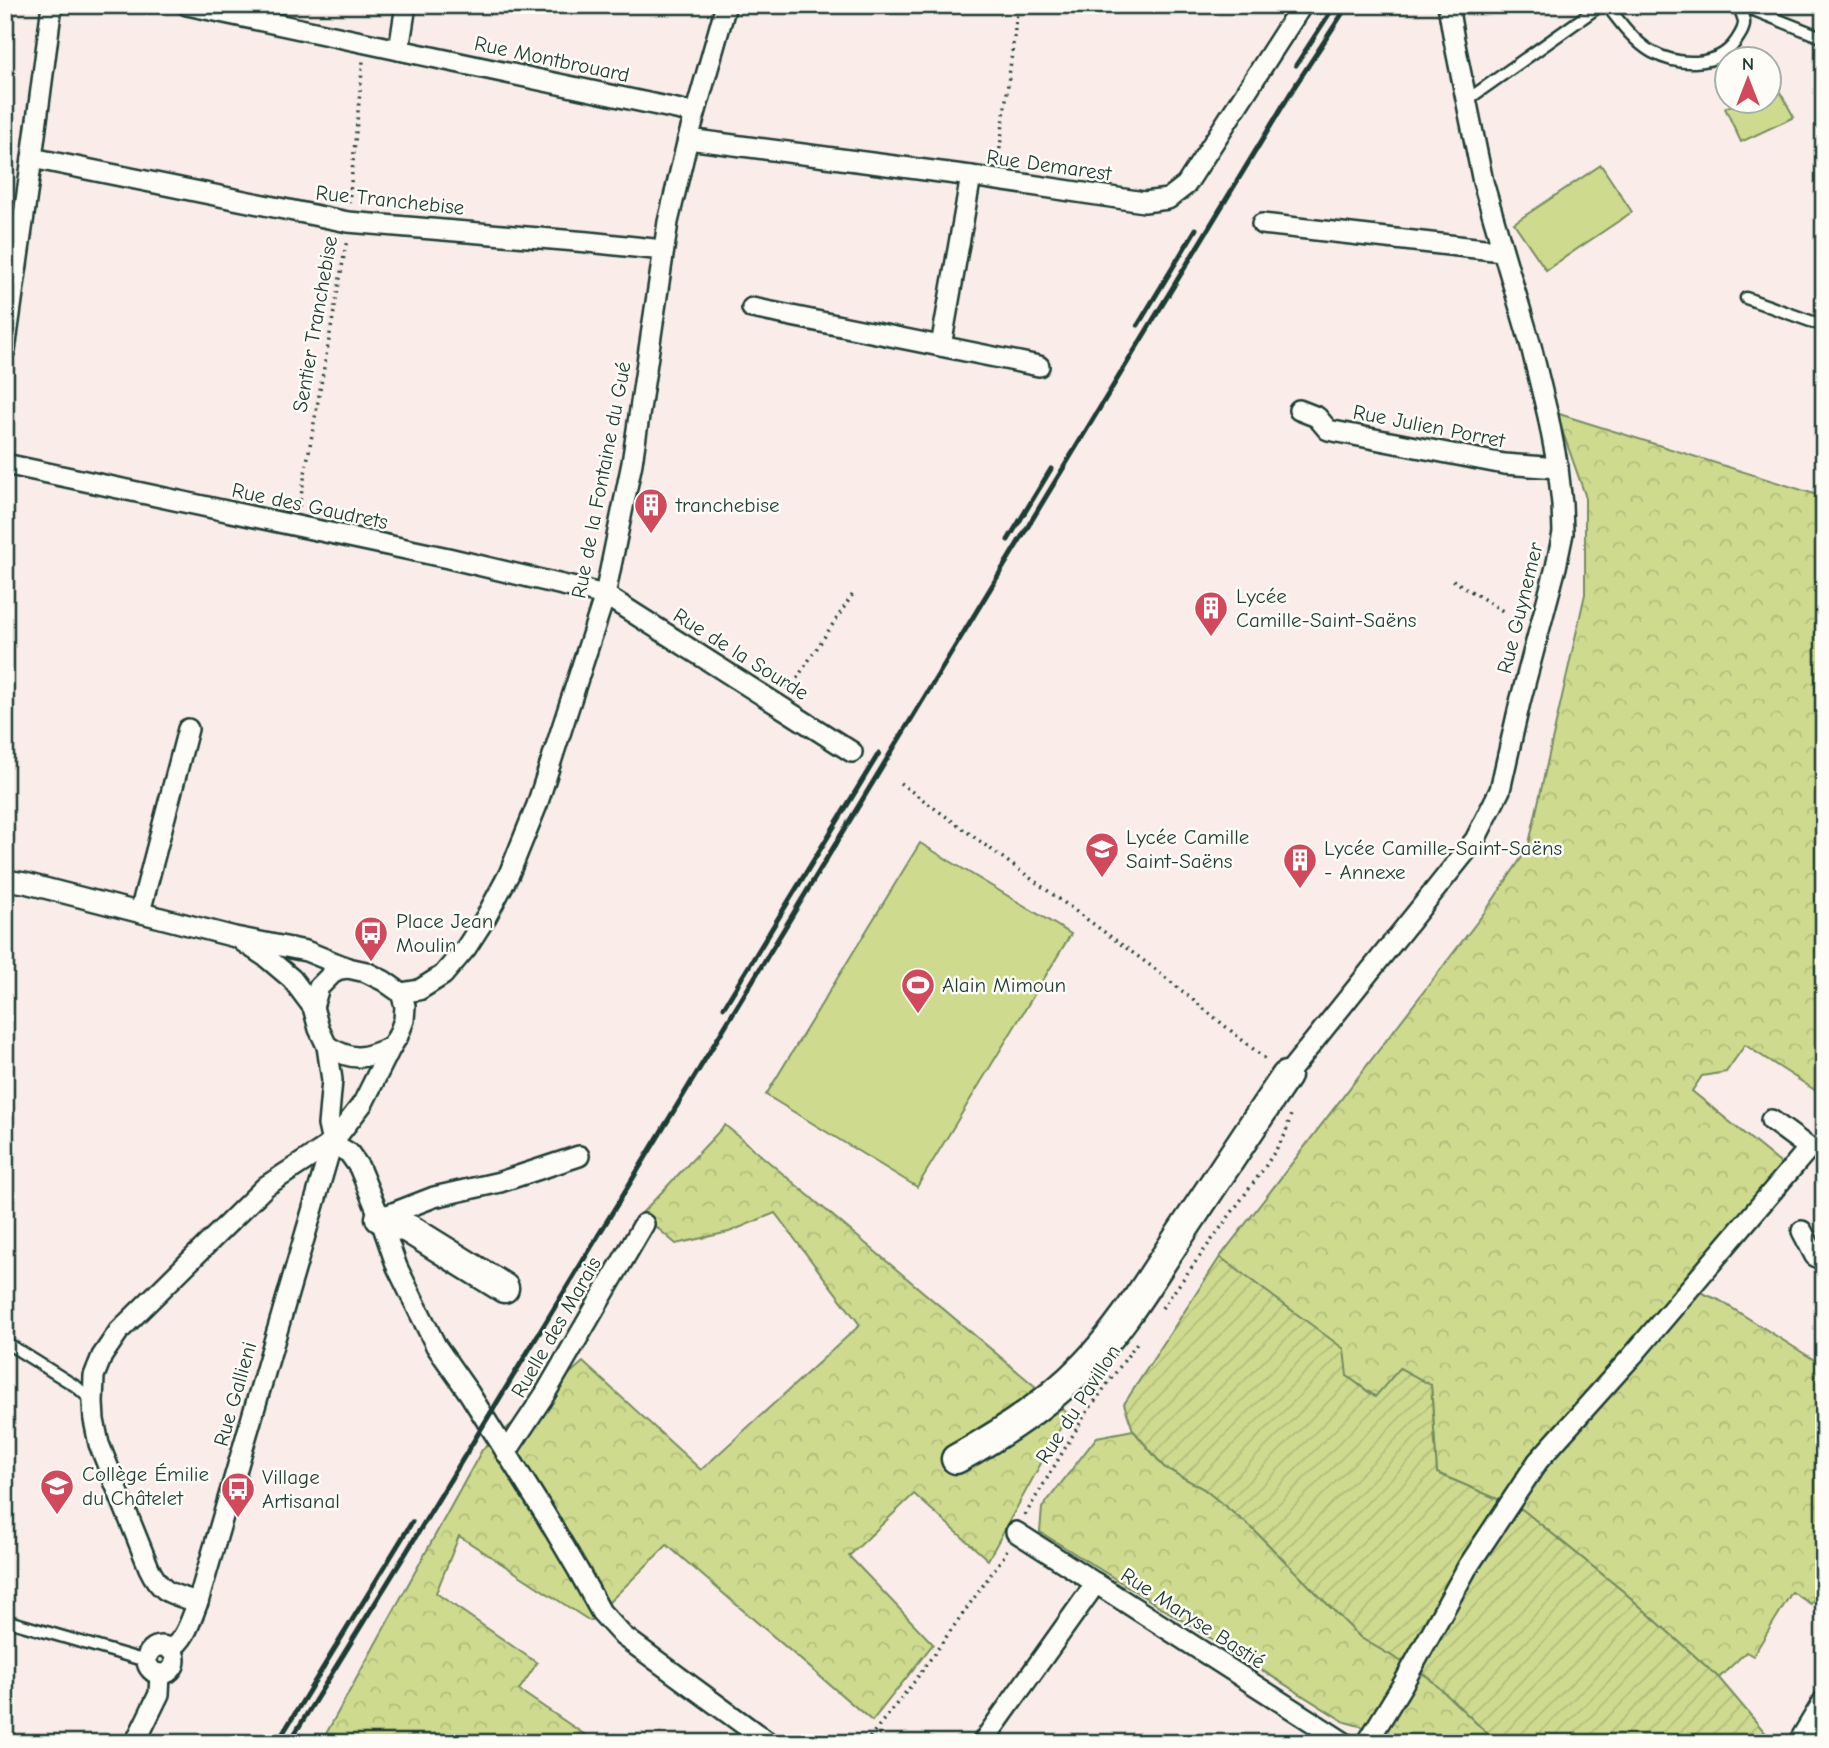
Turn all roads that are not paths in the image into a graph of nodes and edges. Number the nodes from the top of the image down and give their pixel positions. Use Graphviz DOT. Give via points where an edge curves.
graph roads {
  1 [pos="52,5"];
  2 [pos="187,5"];
  3 [pos="406,5"];
  4 [pos="726,5"];
  5 [pos="1302,5"];
  6 [pos="1448,5"];
  7 [pos="1601,5"];
  8 [pos="1607,5"];
  9 [pos="1740,5"];
  10 [pos="1824,38"];
  11 [pos="400,50"];
  12 [pos="1466,100"];
  13 [pos="695,113"];
  14 [pos="688,139"];
  15 [pos="33,158"];
  16 [pos="971,176"];
  17 [pos="1262,223"];
  18 [pos="663,250"];
  19 [pos="1503,251"];
  20 [pos="1746,298"];
  21 [pos="752,308"];
  22 [pos="1824,326"];
  23 [pos="941,346"];
  24 [pos="5,350"];
  25 [pos="1039,366"];
  26 [pos="1299,410"];
  27 [pos="5,464"];
  28 [pos="1558,468"];
  29 [pos="606,595"];
  30 [pos="188,729"];
  31 [pos="852,752"];
  32 [pos="5,880"];
  33 [pos="139,912"];
  34 [pos="235,937"];
  35 [pos="348,968"];
  36 [pos="401,993"];
  37 [pos="313,1007"];
  38 [pos="327,1046"];
  39 [pos="391,1047"];
  40 [pos="1286,1076"];
  41 [pos="1771,1120"];
  42 [pos="332,1143"];
  43 [pos="579,1156"];
  44 [pos="380,1218"];
  45 [pos="644,1224"];
  46 [pos="1802,1231"];
  47 [pos="1824,1261"];
  48 [pos="504,1288"];
  49 [pos="5,1342"];
  50 [pos="93,1403"];
  51 [pos="506,1453"];
  52 [pos="956,1459"];
  53 [pos="1016,1532"];
  54 [pos="1096,1583"];
  55 [pos="198,1602"];
  56 [pos="5,1620"];
  57 [pos="153,1667"];
  58 [pos="1824,1700"];
  59 [pos="135,1743"];
  60 [pos="769,1743"];
  61 [pos="982,1743"];
  62 [pos="1345,1743"];
  63 [pos="1367,1743"];
  64 [pos="1798,1743"];
  1 -- 15 [label="street"];
  2 -- 11 [label="street, Rue Montbrouard"];
  3 -- 11 [label="street"];
  4 -- 13 [label="street, Rue de la Fontaine du Gué"];
  5 -- 16 [label="street, Rue Demarest" via="1186,185 1168,199 1144,202"];
  6 -- 12 [label="street, Rue Guynemer"];
  7 -- 12 [label="lane"];
  8 -- 9 [label="lane" via="1649,51 1691,63 1730,49 1743,29"];
  9 -- 10 [label="lane"];
  11 -- 13 [label="street, Rue Montbrouard"];
  12 -- 19 [label="street, Rue Guynemer"];
  13 -- 14 [label="street, Rue de la Fontaine du Gué"];
  14 -- 16 [label="street, Rue Demarest"];
  14 -- 18 [label="street, Rue de la Fontaine du Gué"];
  15 -- 18 [label="street, Rue Tranchebise" via="348,222"];
  15 -- 24 [label="street"];
  16 -- 23 [label="street"];
  17 -- 19 [label="street"];
  18 -- 29 [label="street, Rue de la Fontaine du Gué" via="632,463"];
  19 -- 28 [label="street, Rue Guynemer" via="1534,358"];
  20 -- 22 [label="lane"];
  21 -- 23 [label="street"];
  23 -- 25 [label="street"];
  26 -- 28 [label="street, Rue Julien Porret" via="1317,417 1328,430 1504,464"];
  27 -- 29 [label="street, Rue des Gaudrets"];
  28 -- 40 [label="street, Rue Guynemer" via="1562,503 1555,539 1556,567 1500,790 1475,840"];
  29 -- 31 [label="street, Rue de la Sourde"];
  29 -- 36 [label="street, Rue de la Fontaine du Gué" via="537,805 509,874 480,927 443,975 419,990"];
  30 -- 33 [label="street"];
  32 -- 33 [label="street"];
  33 -- 34 [label="street"];
  34 -- 35 [label="street" via="306,951"];
  34 -- 37 [label="street" via="292,979"];
  35 -- 36 [label="street" via="366,972"];
  35 -- 37 [label="street" via="336,970 320,987"];
  36 -- 39 [label="street" via="404,1020"];
  37 -- 38 [label="street"];
  38 -- 39 [label="street" via="356,1057"];
  38 -- 42 [label="street, Rue Gallieni"];
  39 -- 42 [label="street, Rue Gallieni" via="363,1103"];
  40 -- 52 [label="main road" via="1123,1320 1085,1365 1026,1416"];
  41 -- 63 [label="street" via="1809,1148 1538,1461 1467,1567"];
  42 -- 44 [label="street" via="349,1153 359,1167"];
  42 -- 50 [label="street" via="266,1186 119,1332 97,1367"];
  42 -- 55 [label="street, Rue Gallieni"];
  43 -- 44 [label="street" via="500,1182 434,1197"];
  44 -- 48 [label="main road" via="409,1229"];
  44 -- 51 [label="street" via="397,1267 436,1346"];
  45 -- 51 [label="street, Ruelle des Marais"];
  46 -- 47 [label="street" via="1815,1256"];
  49 -- 50 [label="lane" via="77,1387"];
  50 -- 55 [label="street" via="99,1444 155,1581 162,1589"];
  51 -- 60 [label="street" via="601,1612 623,1636"];
  53 -- 54 [label="street, Rue Maryse Bastié"];
  54 -- 61 [label="street"];
  54 -- 62 [label="street, Rue Maryse Bastié"];
  55 -- 57 [label="street, Rue Gallieni" via="186,1632 170,1649 174,1665 169,1672"];
  56 -- 57 [label="lane"];
  57 -- 59 [label="street" via="159,1694"];
  58 -- 64 [label="street"];
}
